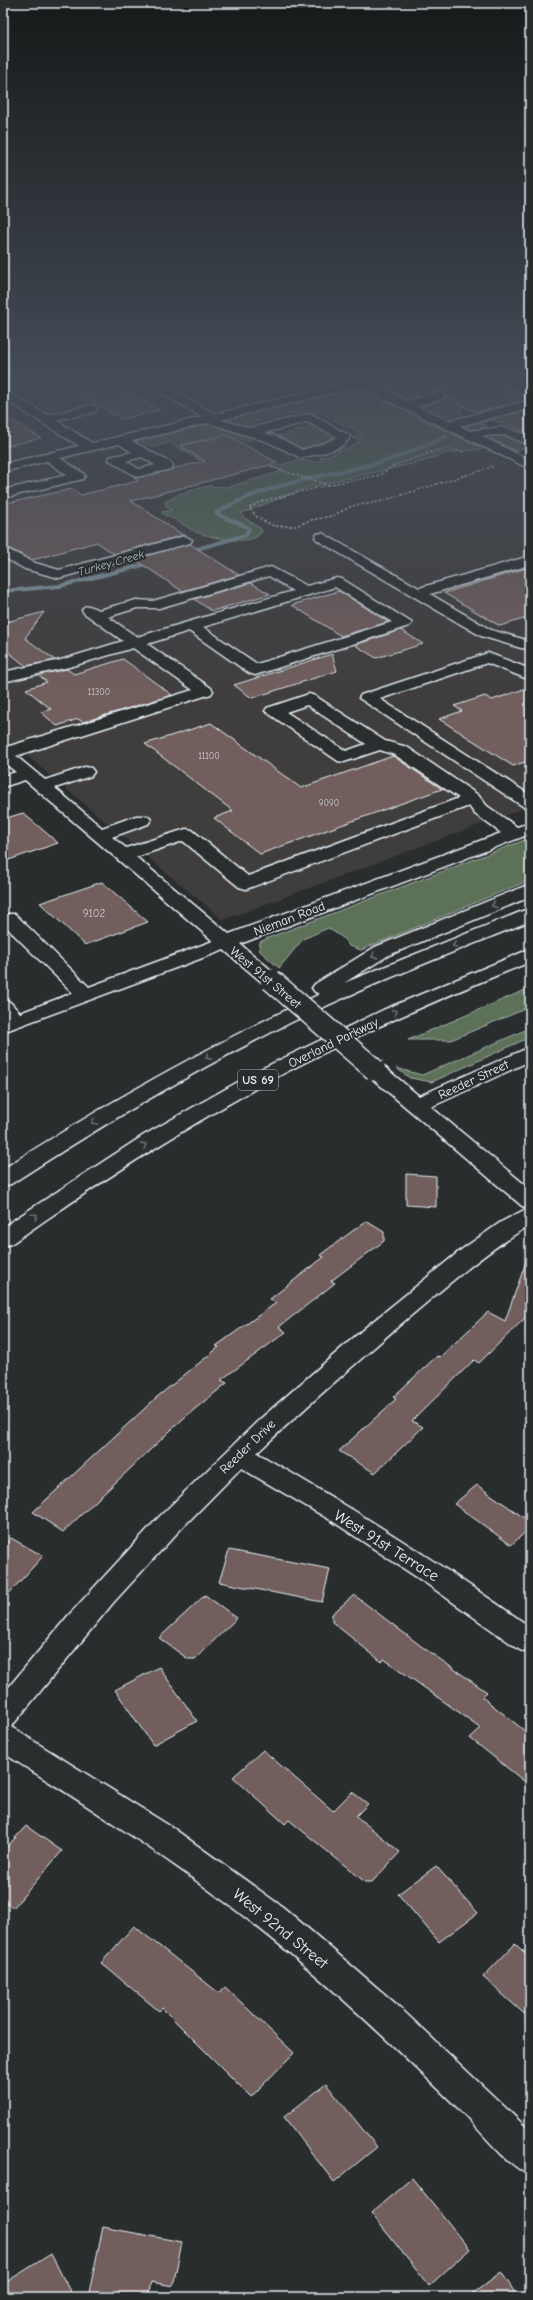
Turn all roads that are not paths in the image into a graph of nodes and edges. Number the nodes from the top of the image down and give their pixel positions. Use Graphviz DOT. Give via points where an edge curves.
graph roads {
  1 [pos="22,489"];
  2 [pos="3,494"];
  3 [pos="322,537"];
  4 [pos="185,540"];
  5 [pos="3,551"];
  6 [pos="530,560"];
  7 [pos="304,591"];
  8 [pos="418,594"];
  9 [pos="191,626"];
  10 [pos="135,642"];
  11 [pos="530,644"];
  12 [pos="3,660"];
  13 [pos="19,672"];
  14 [pos="530,675"];
  15 [pos="3,677"];
  16 [pos="379,745"];
  17 [pos="4,753"];
  18 [pos="85,772"];
  19 [pos="28,774"];
  20 [pos="3,782"];
  21 [pos="43,786"];
  22 [pos="472,799"];
  23 [pos="530,803"];
  24 [pos="142,820"];
  25 [pos="523,831"];
  26 [pos="100,835"];
  27 [pos="123,855"];
  28 [pos="530,890"];
  29 [pos="530,914"];
  30 [pos="8,918"];
  31 [pos="226,942"];
  32 [pos="530,955"];
  33 [pos="85,994"];
  34 [pos="3,1006"];
  35 [pos="10,1023"];
  36 [pos="242,1039"];
  37 [pos="530,1053"];
  38 [pos="416,1105"];
  39 [pos="3,1179"];
  40 [pos="530,1201"];
  41 [pos="530,1215"];
  42 [pos="3,1238"];
  43 [pos="239,1454"];
  44 [pos="530,1642"];
  45 [pos="3,1717"];
  46 [pos="3,1737"];
  47 [pos="530,2156"];
  1 -- 2 [label="main road"];
  3 -- 8 [label="main road"];
  4 -- 5 [label="main road" via="59,574 19,562"];
  6 -- 8 [label="main road"];
  7 -- 9 [label="main road"];
  7 -- 9 [label="main road" via="336,582 404,623 256,670"];
  7 -- 10 [label="main road" via="271,571 154,605 136,604 93,612"];
  8 -- 11 [label="main road" via="486,633"];
  9 -- 10 [label="main road"];
  10 -- 13 [label="main road" via="63,664"];
  10 -- 17 [label="main road" via="205,692"];
  12 -- 13 [label="main road"];
  13 -- 15 [label="main road"];
  14 -- 23 [label="main road" via="488,658 367,698"];
  16 -- 16 [label="main road" via="309,699 273,711 344,757"];
  16 -- 22 [label="main road" via="401,751"];
  17 -- 19 [label="main road, West 91st Street"];
  18 -- 21 [label="main road"];
  19 -- 20 [label="main road"];
  19 -- 21 [label="main road, West 91st Street"];
  21 -- 26 [label="main road, West 91st Street"];
  22 -- 25 [label="main road" via="481,810"];
  22 -- 27 [label="main road" via="246,883 186,834"];
  24 -- 26 [label="main road"];
  25 -- 31 [label="main road, Nieman Road"];
  26 -- 27 [label="main road, West 91st Street"];
  27 -- 31 [label="main road, West 91st Street"];
  28 -- 36 [label="main road, one-way" via="382,951"];
  29 -- 36 [label="main road, one-way" via="329,997"];
  30 -- 33 [label="main road"];
  31 -- 33 [label="main road, Nieman Road"];
  31 -- 38 [label="main road, West 91st Street, bridge"];
  42 -- 32 [label="main road, Overland Parkway / US 69, one-way" via="79,1185 156,1137 307,1053 385,1016"];
  33 -- 35 [label="main road, Nieman Road"];
  34 -- 35 [label="main road"];
  36 -- 39 [label="main road, one-way" via="61,1141"];
  37 -- 38 [label="main road, Reeder Street"];
  38 -- 40 [label="main road, West 91st Street"];
  41 -- 43 [label="main road, Reeder Drive" via="506,1228 462,1261 264,1429"];
  43 -- 44 [label="main road, West 91st Terrace" via="341,1514"];
  43 -- 45 [label="main road, Reeder Drive" via="145,1548 69,1633"];
  46 -- 47 [label="main road, West 92nd Street" via="124,1811 215,1874 325,1962 400,2029"];
}
